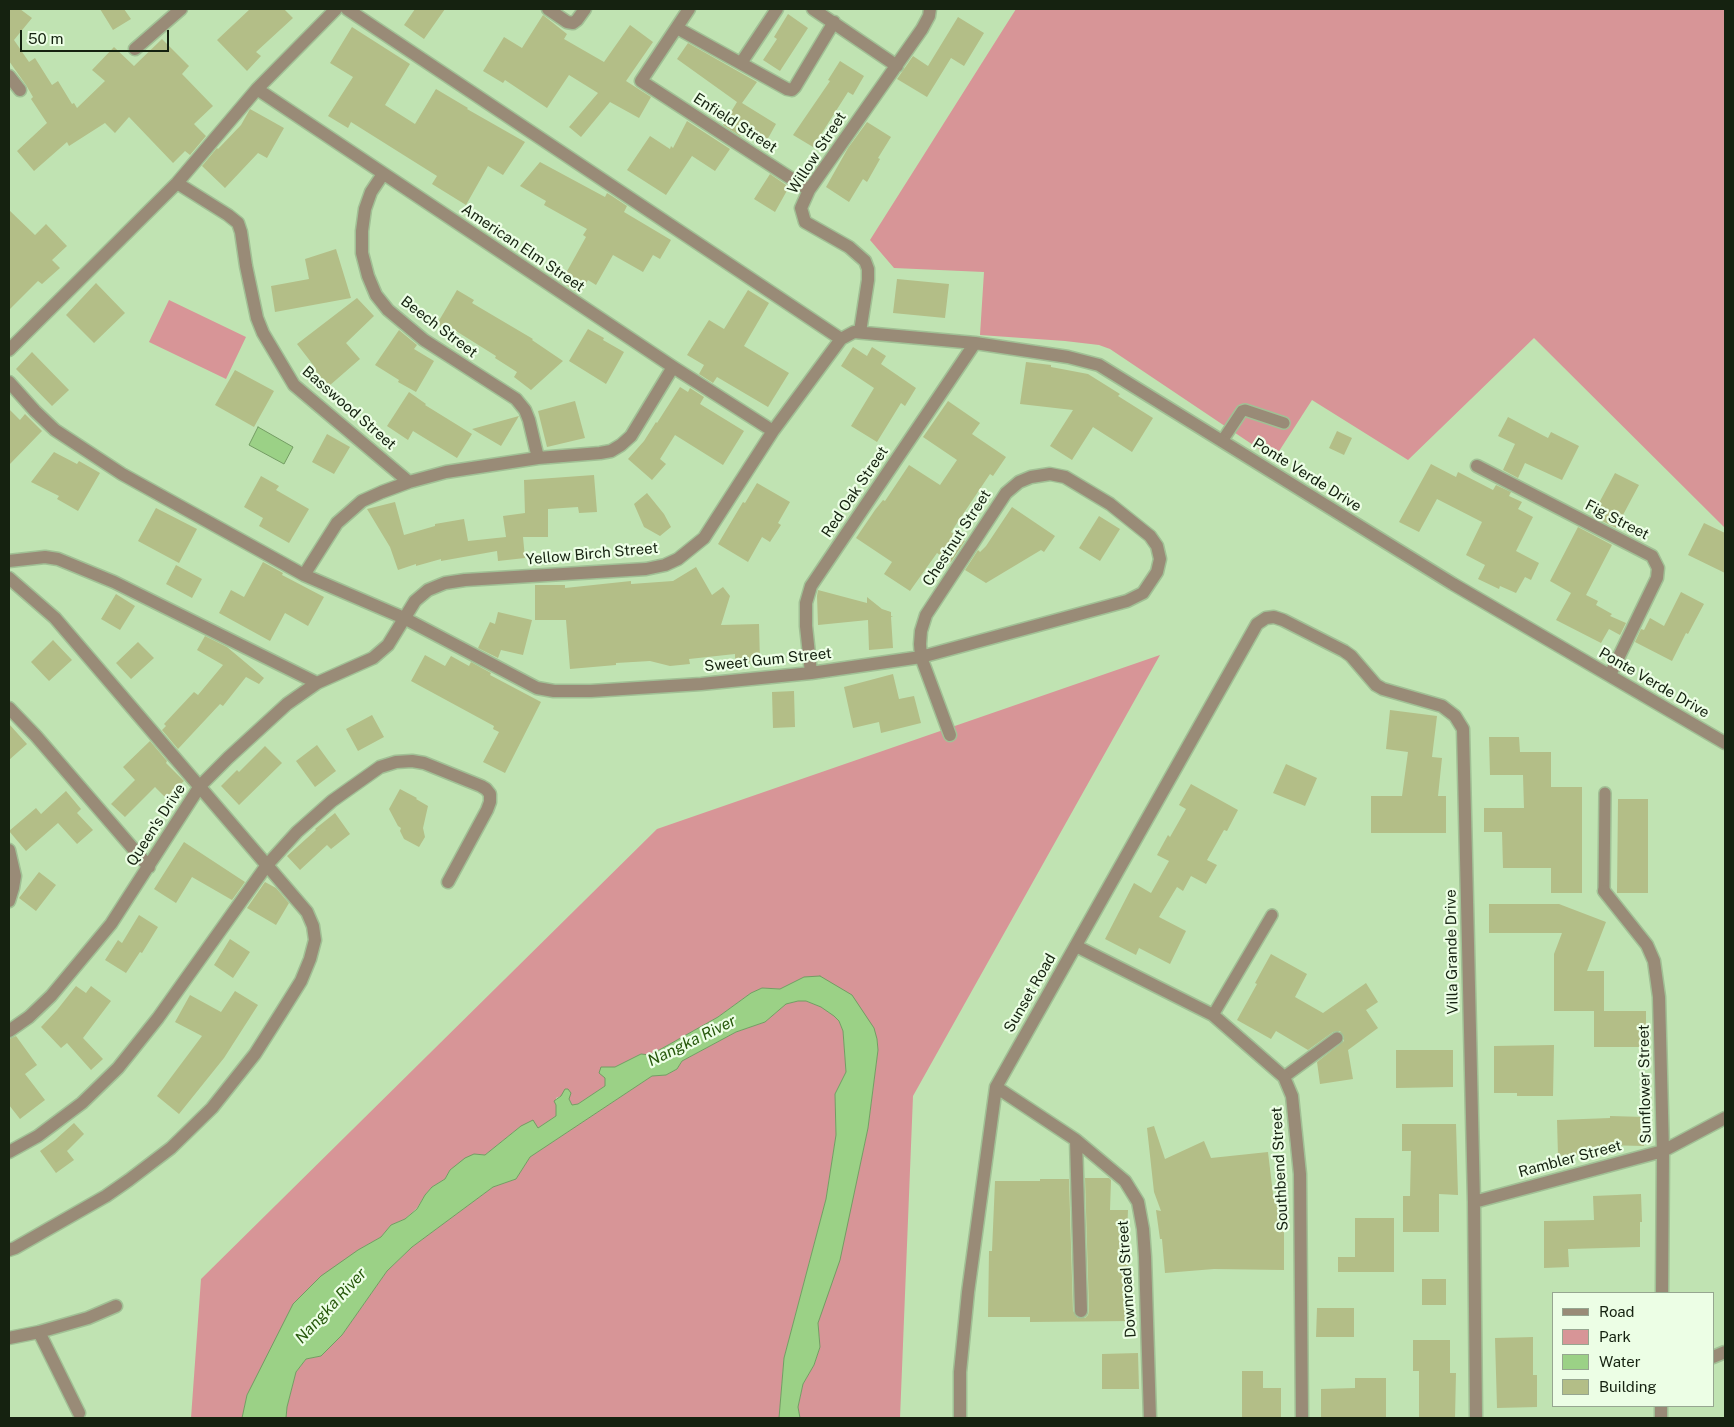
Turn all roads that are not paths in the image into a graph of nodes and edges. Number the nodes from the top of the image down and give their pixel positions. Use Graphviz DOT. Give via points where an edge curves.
graph roads {
  1 [pos="181,9"];
  2 [pos="336,9"];
  3 [pos="347,9"];
  4 [pos="548,9"];
  5 [pos="585,9"];
  6 [pos="689,9"];
  7 [pos="777,9"];
  8 [pos="813,9"];
  9 [pos="930,9"];
  10 [pos="834,22"];
  11 [pos="677,28"];
  12 [pos="136,49"];
  13 [pos="741,64"];
  14 [pos="897,66"];
  15 [pos="9,76"];
  16 [pos="257,89"];
  17 [pos="20,90"];
  18 [pos="383,174"];
  19 [pos="177,183"];
  20 [pos="809,190"];
  21 [pos="860,332"];
  22 [pos="841,339"];
  23 [pos="976,343"];
  24 [pos="9,350"];
  25 [pos="673,367"];
  26 [pos="9,382"];
  27 [pos="1284,424"];
  28 [pos="774,431"];
  29 [pos="1222,441"];
  30 [pos="538,458"];
  31 [pos="1477,466"];
  32 [pos="409,482"];
  33 [pos="9,561"];
  34 [pos="304,575"];
  35 [pos="9,578"];
  36 [pos="1142,593"];
  37 [pos="404,618"];
  38 [pos="1257,624"];
  39 [pos="921,657"];
  40 [pos="358,665"];
  41 [pos="811,673"];
  42 [pos="1610,675"];
  43 [pos="317,683"];
  44 [pos="9,708"];
  45 [pos="950,735"];
  46 [pos="1725,743"];
  47 [pos="200,786"];
  48 [pos="1605,793"];
  49 [pos="9,850"];
  50 [pos="267,865"];
  51 [pos="149,867"];
  52 [pos="448,882"];
  53 [pos="1604,891"];
  54 [pos="9,901"];
  55 [pos="1272,915"];
  56 [pos="1076,946"];
  57 [pos="1213,1015"];
  58 [pos="9,1031"];
  59 [pos="1337,1038"];
  60 [pos="1284,1077"];
  61 [pos="996,1087"];
  62 [pos="1725,1118"];
  63 [pos="1076,1140"];
  64 [pos="1663,1151"];
  65 [pos="9,1152"];
  66 [pos="1474,1202"];
  67 [pos="9,1250"];
  68 [pos="1662,1292"];
  69 [pos="116,1306"];
  70 [pos="1080,1311"];
  71 [pos="39,1332"];
  72 [pos="9,1338"];
  73 [pos="79,1413"];
  74 [pos="960,1418"];
  75 [pos="1150,1418"];
  76 [pos="1302,1418"];
  77 [pos="1476,1418"];
  1 -- 12 [label="street"];
  2 -- 16 [label="street"];
  3 -- 22 [label="street"];
  4 -- 5 [label="street" via="573,23"];
  6 -- 11 [label="street"];
  7 -- 13 [label="street"];
  8 -- 10 [label="street"];
  9 -- 14 [label="street, Willow Street" via="926,22"];
  10 -- 13 [label="street" via="792,90"];
  10 -- 14 [label="street"];
  11 -- 13 [label="street"];
  11 -- 20 [label="street, Enfield Street" via="641,81"];
  14 -- 20 [label="street, Willow Street"];
  15 -- 17 [label="street"];
  16 -- 18 [label="street, American Elm Street"];
  16 -- 19 [label="street"];
  18 -- 25 [label="street, American Elm Street"];
  18 -- 30 [label="street, Beech Street" via="365,209 362,231 362,253 376,295 388,310 419,336 516,399 529,420"];
  19 -- 24 [label="street"];
  19 -- 32 [label="street, Basswood Street" via="238,223 257,318 294,385"];
  20 -- 21 [label="street, Willow Street" via="801,208 805,222 865,260 868,280"];
  21 -- 22 [label="street, Ponte Verde Drive"];
  21 -- 23 [label="street, Ponte Verde Drive"];
  22 -- 28 [label="street, Yellow Birch Street"];
  23 -- 29 [label="street, Ponte Verde Drive" via="1099,365"];
  23 -- 41 [label="street, Red Oak Street" via="811,586 806,618"];
  25 -- 28 [label="street, American Elm Street"];
  25 -- 30 [label="street" via="631,436 622,445 600,453"];
  26 -- 34 [label="street, Sweet Gum Street" via="55,430 84,450"];
  27 -- 29 [label="lane" via="1245,410"];
  28 -- 37 [label="street, Yellow Birch Street" via="704,538 678,559 646,569 445,583 428,590 415,601"];
  29 -- 42 [label="street, Ponte Verde Drive" via="1453,584"];
  30 -- 32 [label="street" via="446,472"];
  31 -- 42 [label="street, Fig Street" via="1652,556 1658,568 1657,578"];
  32 -- 34 [label="street" via="362,501 349,512 337,523"];
  33 -- 43 [label="street" via="45,557 58,559 114,582"];
  34 -- 37 [label="street, Sweet Gum Street"];
  35 -- 47 [label="street" via="55,618"];
  36 -- 39 [label="street, Sweet Gum Street" via="1127,601"];
  36 -- 39 [label="street, Chestnut Street" via="1157,572 1160,559 1158,546 1150,536 1110,504 1065,477 1050,474 1030,476 1000,500 926,615 921,631"];
  37 -- 40 [label="street, Yellow Birch Street" via="388,645"];
  37 -- 41 [label="street, Sweet Gum Street" via="537,688 554,691 701,684"];
  38 -- 56 [label="street, Sunset Road"];
  38 -- 66 [label="street, Villa Grande Drive" via="1274,617 1309,633 1351,656 1376,685 1442,706 1455,716 1463,729"];
  39 -- 41 [label="street, Sweet Gum Street"];
  39 -- 45 [label="street, Chestnut Street"];
  40 -- 43 [label="street, Queen's Drive"];
  42 -- 46 [label="street, Ponte Verde Drive"];
  43 -- 47 [label="street, Queen's Drive" via="287,704"];
  44 -- 51 [label="street"];
  47 -- 50 [label="street"];
  47 -- 51 [label="street, Queen's Drive"];
  48 -- 53 [label="lane"];
  49 -- 54 [label="street" via="15,876"];
  50 -- 52 [label="street" via="297,832 363,777 380,767 412,761 439,768 481,786 490,794 490,802"];
  50 -- 65 [label="street" via="158,1018 118,1068 82,1104 38,1136"];
  50 -- 67 [label="street" via="307,912 315,940 301,981 265,1038 212,1108 171,1148 106,1196"];
  51 -- 58 [label="street, Queen's Drive" via="111,924 51,996"];
  53 -- 64 [label="street, Sunflower Street" via="1647,945 1654,961 1659,997"];
  55 -- 57 [label="lane"];
  56 -- 57 [label="street, Southbend Street"];
  56 -- 61 [label="street, Sunset Road"];
  57 -- 60 [label="street, Southbend Street"];
  59 -- 60 [label="lane"];
  60 -- 76 [label="street, Southbend Street" via="1292,1096 1300,1174"];
  61 -- 63 [label="street, Downroad Street"];
  61 -- 74 [label="street, Sunset Road" via="968,1292 960,1372"];
  62 -- 64 [label="street, Rambler Street"];
  63 -- 70 [label="street"];
  63 -- 75 [label="street, Downroad Street" via="1125,1181 1138,1202 1145,1257"];
  64 -- 66 [label="street, Rambler Street"];
  64 -- 68 [label="street, Sunflower Street"];
  66 -- 77 [label="street, Villa Grande Drive"];
  69 -- 71 [label="street"];
  71 -- 72 [label="street"];
  71 -- 73 [label="street"];
}
